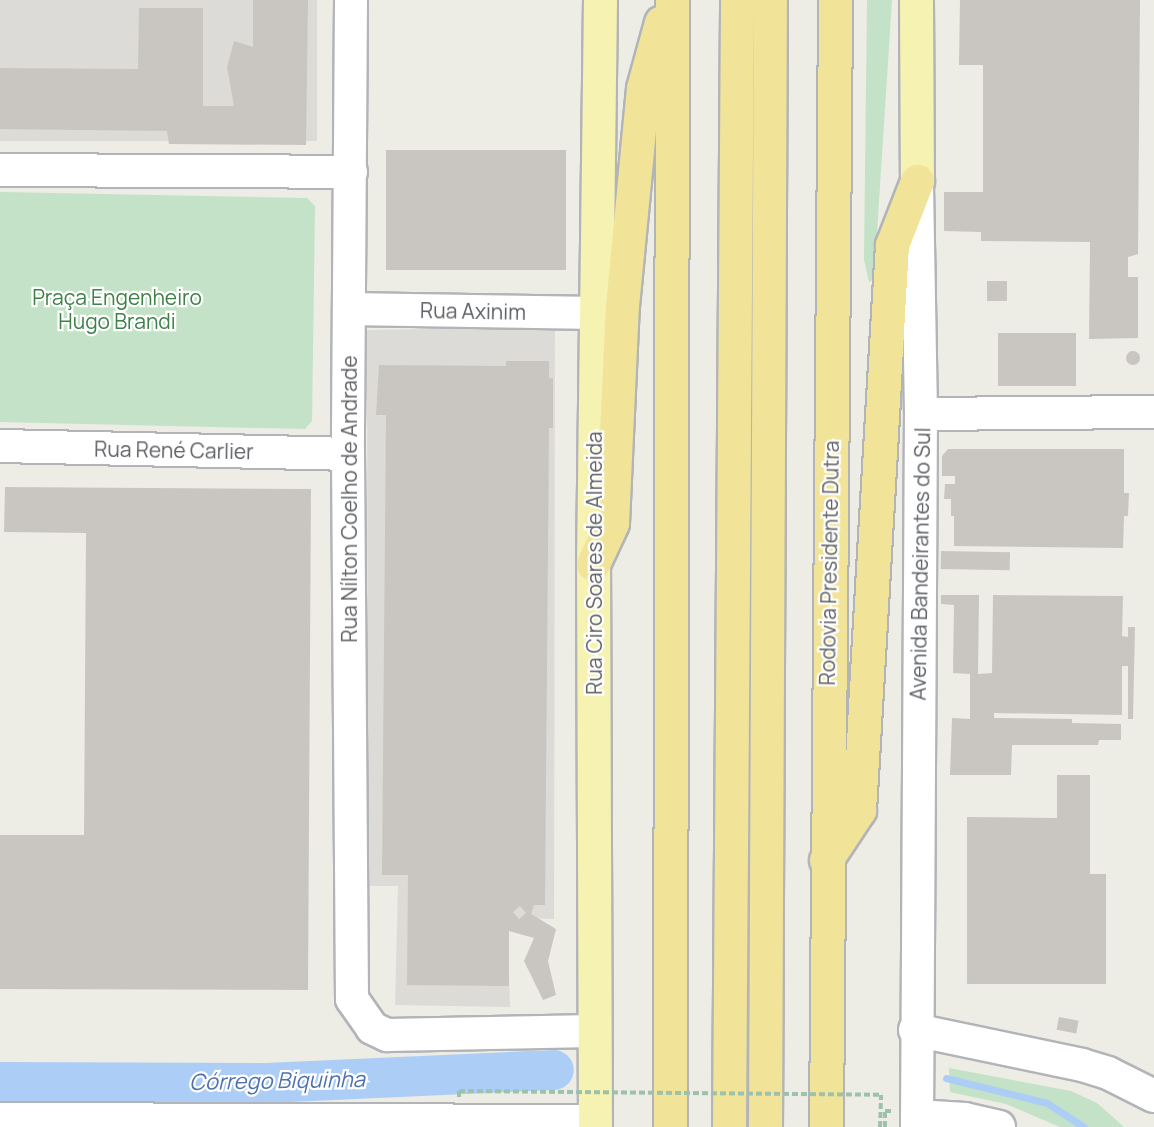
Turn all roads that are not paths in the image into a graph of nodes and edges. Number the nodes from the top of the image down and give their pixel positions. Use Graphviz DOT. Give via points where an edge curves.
graph roads {
  1 [pos="351,0"];
  2 [pos="600,0"];
  3 [pos="666,0"];
  4 [pos="672,0"];
  5 [pos="737,0"];
  6 [pos="770,0"];
  7 [pos="835,0"];
  8 [pos="916,0"];
  9 [pos="0,170"];
  10 [pos="351,172"];
  11 [pos="917,181"];
  12 [pos="349,309"];
  13 [pos="597,313"];
  14 [pos="1154,412"];
  15 [pos="921,414"];
  16 [pos="0,446"];
  17 [pos="348,454"];
  18 [pos="593,564"];
  19 [pos="826,860"];
  20 [pos="915,1030"];
  21 [pos="594,1031"];
  22 [pos="1154,1096"];
  23 [pos="0,1119"];
  24 [pos="917,1122"];
  25 [pos="332,1123"];
  26 [pos="86,1124"];
  27 [pos="595,1124"];
  28 [pos="670,1127"];
  29 [pos="729,1127"];
  30 [pos="765,1127"];
  31 [pos="826,1127"];
  32 [pos="999,1127"];
  1 -- 10 [label="street, Rua Nílton Coelho de Andrade"];
  2 -- 13 [label="main road, Rua Ciro Soares de Almeida"];
  3 -- 18 [label="highway" via="643,88 622,306 612,523"];
  4 -- 28 [label="highway"];
  5 -- 29 [label="highway"];
  6 -- 30 [label="highway"];
  7 -- 19 [label="highway, Rodovia Presidente Dutra"];
  8 -- 11 [label="main road, Avenida Bandeirantes do Sul"];
  9 -- 10 [label="street"];
  10 -- 12 [label="street, Rua Nílton Coelho de Andrade"];
  11 -- 15 [label="street, Avenida Bandeirantes do Sul"];
  11 -- 19 [label="highway" via="892,245 859,810"];
  12 -- 13 [label="street, Rua Axinim"];
  12 -- 17 [label="street, Rua Nílton Coelho de Andrade"];
  13 -- 18 [label="main road, Rua Ciro Soares de Almeida"];
  14 -- 15 [label="street"];
  15 -- 20 [label="street, Avenida Bandeirantes do Sul"];
  16 -- 17 [label="street, Rua René Carlier"];
  17 -- 21 [label="street, Rua Nílton Coelho de Andrade" via="352,999 372,1028 387,1035"];
  18 -- 21 [label="main road, Rua Ciro Soares de Almeida"];
  19 -- 31 [label="highway, Rodovia Presidente Dutra"];
  20 -- 22 [label="street" via="1082,1065"];
  20 -- 24 [label="street, Avenida Bandeirantes do Sul"];
  21 -- 27 [label="main road, Rua Ciro Soares de Almeida"];
  23 -- 26 [label="street"];
  24 -- 32 [label="street" via="965,1119"];
  25 -- 26 [label="street"];
  25 -- 27 [label="street"];
}
